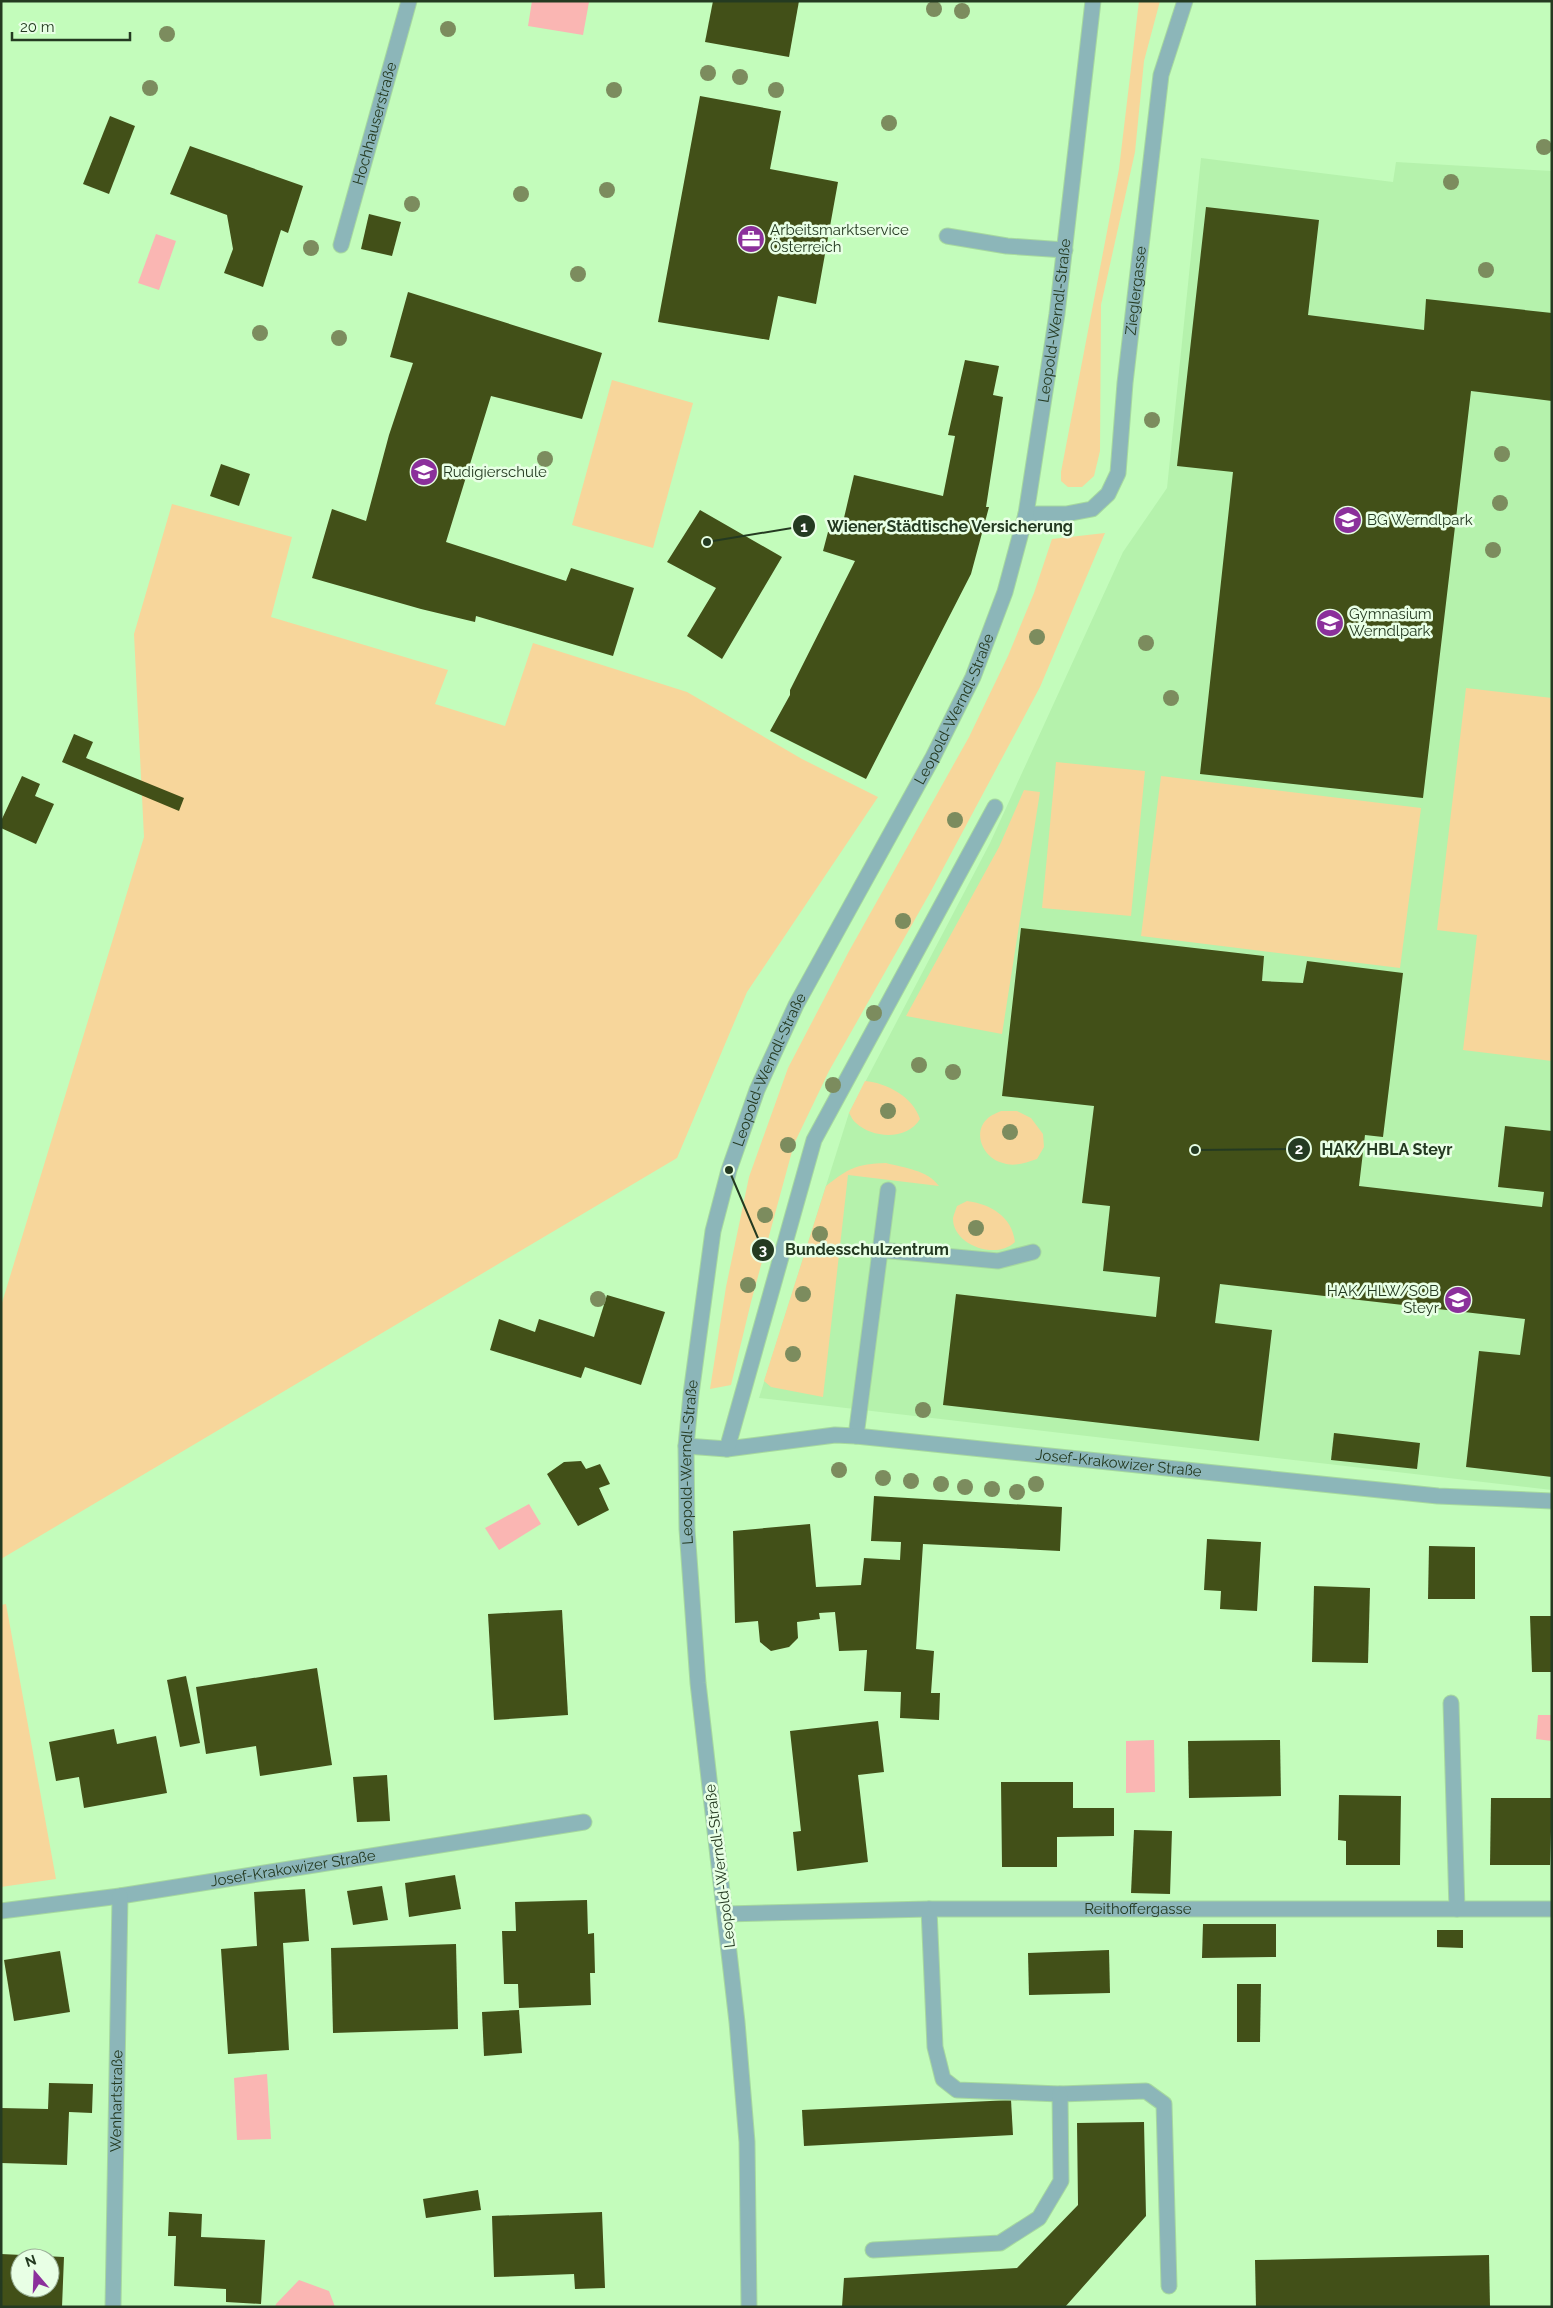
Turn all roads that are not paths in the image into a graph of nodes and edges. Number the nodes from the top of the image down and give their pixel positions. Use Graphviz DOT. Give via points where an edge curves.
graph roads {
  1 [pos="409,1"];
  2 [pos="1093,1"];
  3 [pos="1184,1"];
  4 [pos="946,236"];
  5 [pos="341,245"];
  6 [pos="1065,250"];
  7 [pos="1026,514"];
  8 [pos="995,807"];
  9 [pos="888,1190"];
  10 [pos="880,1250"];
  11 [pos="1033,1252"];
  12 [pos="856,1436"];
  13 [pos="686,1446"];
  14 [pos="727,1449"];
  15 [pos="1552,1501"];
  16 [pos="1451,1703"];
  17 [pos="584,1822"];
  18 [pos="120,1896"];
  19 [pos="929,1909"];
  20 [pos="1457,1909"];
  21 [pos="1552,1909"];
  22 [pos="1,1911"];
  23 [pos="726,1914"];
  24 [pos="1060,2094"];
  25 [pos="873,2250"];
  26 [pos="1169,2286"];
  27 [pos="112,2307"];
  28 [pos="749,2307"];
  1 -- 5 [label="street, Hochhauserstraße"];
  2 -- 6 [label="street, Leopold-Werndl-Straße"];
  3 -- 7 [label="street, Zieglergasse" via="1161,75 1125,383 1118,473 1108,494 1092,509 1066,514"];
  4 -- 6 [label="street" via="1007,246"];
  6 -- 7 [label="street, Leopold-Werndl-Straße"];
  7 -- 13 [label="street, Leopold-Werndl-Straße" via="1005,592 973,676 934,757 796,1005 757,1090 728,1170 713,1231"];
  8 -- 14 [label="street" via="814,1140"];
  9 -- 10 [label="street"];
  10 -- 11 [label="street" via="998,1261"];
  10 -- 12 [label="street"];
  12 -- 14 [label="street, Josef-Krakowizer Straße" via="835,1435"];
  12 -- 15 [label="street, Josef-Krakowizer Straße" via="1438,1496"];
  13 -- 14 [label="street, Josef-Krakowizer Straße"];
  13 -- 23 [label="street, Leopold-Werndl-Straße" via="688,1542 698,1683"];
  16 -- 20 [label="street"];
  17 -- 18 [label="street, Josef-Krakowizer Straße"];
  18 -- 22 [label="street, Josef-Krakowizer Straße"];
  18 -- 27 [label="street, Wenhartstraße"];
  19 -- 20 [label="street, Reithoffergasse"];
  19 -- 23 [label="street, Reithoffergasse"];
  19 -- 24 [label="street" via="935,2048 943,2079 957,2090"];
  20 -- 21 [label="street, Reithoffergasse"];
  23 -- 28 [label="street, Leopold-Werndl-Straße" via="746,2142"];
  24 -- 25 [label="street" via="1061,2181 1039,2218 1000,2243"];
  24 -- 26 [label="street" via="1146,2091 1164,2104"];
}
